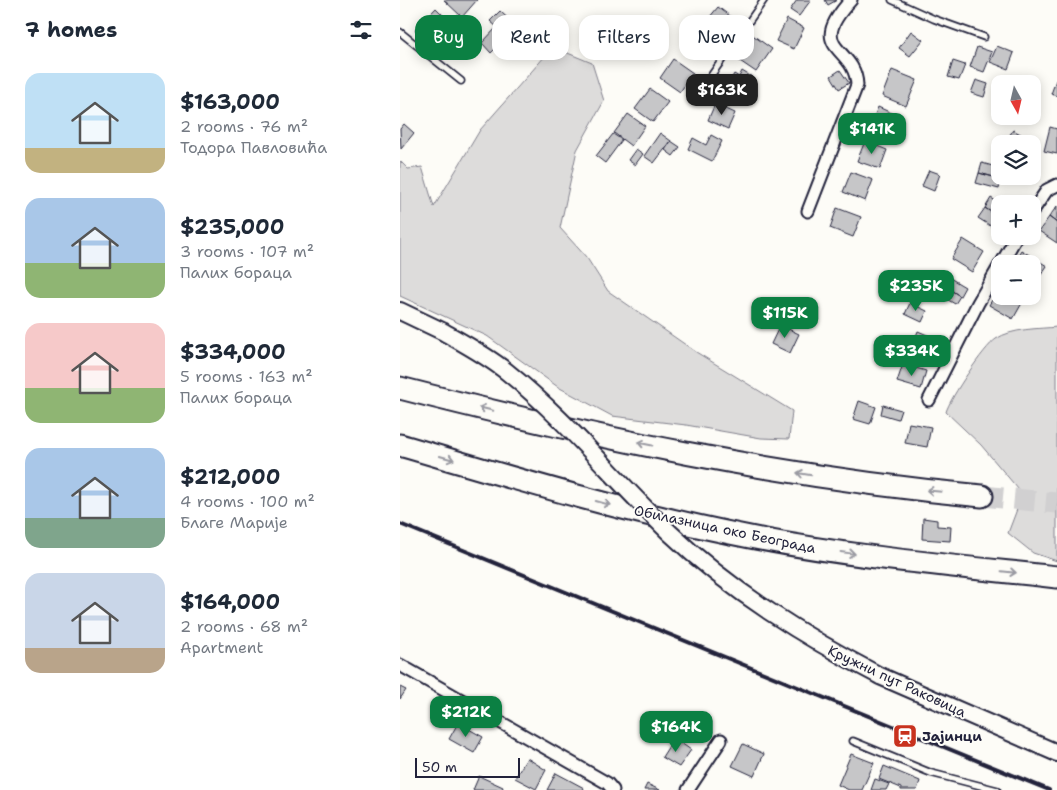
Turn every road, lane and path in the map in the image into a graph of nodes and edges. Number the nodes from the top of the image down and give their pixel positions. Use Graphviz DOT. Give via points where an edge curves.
graph roads {
  1 [pos="764,0"];
  2 [pos="851,0"];
  3 [pos="892,0"];
  4 [pos="400,32"];
  5 [pos="984,37"];
  6 [pos="461,81"];
  7 [pos="694,100"];
  8 [pos="1057,185"];
  9 [pos="1041,199"];
  10 [pos="808,211"];
  11 [pos="991,280"];
  12 [pos="400,311"];
  13 [pos="400,388"];
  14 [pos="929,400"];
  15 [pos="400,445"];
  16 [pos="982,496"];
  17 [pos="1057,577"];
  18 [pos="400,666"];
  19 [pos="721,740"];
  20 [pos="854,741"];
  21 [pos="1057,753"];
  22 [pos="613,790"];
  23 [pos="688,790"];
  24 [pos="997,790"];
  1 -- 7 [label="lane"];
  2 -- 10 [label="street" via="831,29 834,42 854,73 857,85"];
  3 -- 5 [label="lane"];
  4 -- 6 [label="lane"];
  8 -- 9 [label="street" via="1047,190"];
  11 -- 14 [label="street"];
  12 -- 21 [label="main road, Кружни пут Раковица, bridge" via="442,331 505,370 545,404 670,533 713,570 800,633 880,676"];
  16 -- 13 [label="highway, one-way" via="861,483 758,467"];
  15 -- 17 [label="highway, Обилазница око Београда, one-way" via="606,504 750,537 888,558"];
  18 -- 22 [label="street" via="607,783"];
  19 -- 23 [label="street"];
  20 -- 24 [label="lane" via="931,773"];
}
